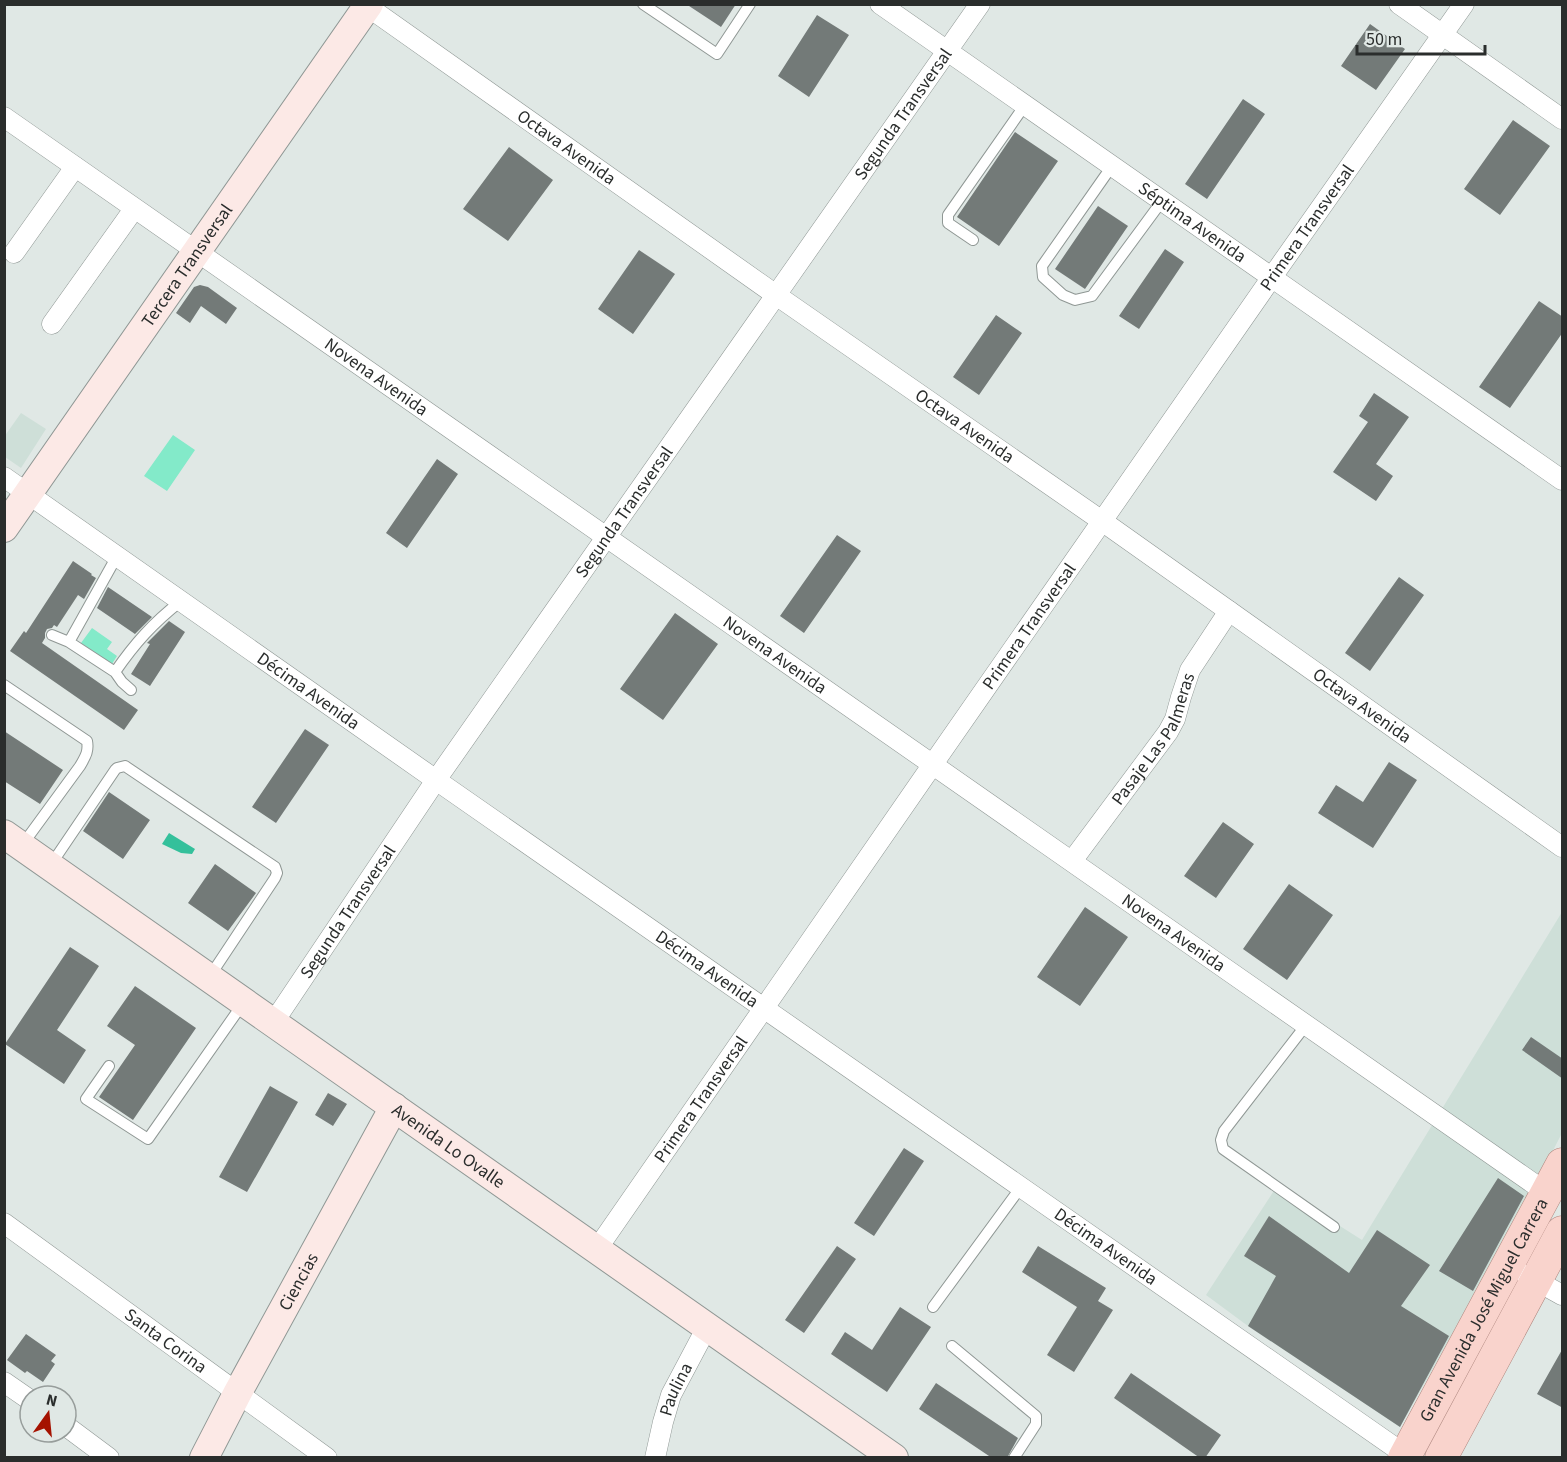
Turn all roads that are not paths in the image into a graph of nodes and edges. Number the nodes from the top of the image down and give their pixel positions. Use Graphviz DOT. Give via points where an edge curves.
graph roads {
  1 [pos="643,4"];
  2 [pos="750,4"];
  3 [pos="880,4"];
  4 [pos="980,4"];
  5 [pos="1399,4"];
  6 [pos="1464,4"];
  7 [pos="367,5"];
  8 [pos="1443,35"];
  9 [pos="947,51"];
  10 [pos="1025,105"];
  11 [pos="4,117"];
  12 [pos="1563,119"];
  13 [pos="1112,166"];
  14 [pos="75,167"];
  15 [pos="1162,201"];
  16 [pos="134,209"];
  17 [pos="974,240"];
  18 [pos="197,252"];
  19 [pos="14,253"];
  20 [pos="1272,278"];
  21 [pos="776,296"];
  22 [pos="52,324"];
  23 [pos="4,477"];
  24 [pos="1563,480"];
  25 [pos="28,494"];
  26 [pos="1102,521"];
  27 [pos="4,528"];
  28 [pos="607,537"];
  29 [pos="117,556"];
  30 [pos="181,601"];
  31 [pos="1229,611"];
  32 [pos="52,634"];
  33 [pos="69,642"];
  34 [pos="115,672"];
  35 [pos="4,685"];
  36 [pos="130,690"];
  37 [pos="933,764"];
  38 [pos="436,780"];
  39 [pos="13,840"];
  40 [pos="1563,847"];
  41 [pos="1072,861"];
  42 [pos="49,866"];
  43 [pos="209,978"];
  44 [pos="244,1001"];
  45 [pos="764,1008"];
  46 [pos="273,1023"];
  47 [pos="1306,1024"];
  48 [pos="109,1066"];
  49 [pos="394,1107"];
  50 [pos="1563,1164"];
  51 [pos="1021,1187"];
  52 [pos="1547,1193"];
  53 [pos="4,1223"];
  54 [pos="1334,1227"];
  55 [pos="1563,1232"];
  56 [pos="597,1250"];
  57 [pos="1508,1264"];
  58 [pos="1550,1288"];
  59 [pos="933,1307"];
  60 [pos="707,1327"];
  61 [pos="952,1346"];
  62 [pos="4,1382"];
  63 [pos="18,1392"];
  64 [pos="238,1392"];
  65 [pos="78,1435"];
  66 [pos="1407,1457"];
  67 [pos="109,1458"];
  68 [pos="204,1458"];
  69 [pos="327,1458"];
  70 [pos="655,1458"];
  71 [pos="894,1458"];
  72 [pos="1014,1458"];
  73 [pos="1441,1458"];
  1 -- 2 [label="lane" via="717,54"];
  3 -- 9 [label="street, Séptima Avenida"];
  4 -- 9 [label="street, Segunda Transversal"];
  5 -- 8 [label="street"];
  6 -- 8 [label="street, Primera Transversal"];
  7 -- 18 [label="main road, Tercera Transversal"];
  7 -- 21 [label="street, Octava Avenida"];
  8 -- 12 [label="street"];
  8 -- 20 [label="street, Primera Transversal"];
  9 -- 10 [label="street, Séptima Avenida"];
  9 -- 21 [label="street, Segunda Transversal"];
  10 -- 13 [label="street, Séptima Avenida"];
  10 -- 17 [label="lane" via="948,215 948,223"];
  11 -- 14 [label="street, Novena Avenida"];
  13 -- 15 [label="street, Séptima Avenida"];
  13 -- 15 [label="lane" via="1042,266 1043,278 1063,295 1075,300 1092,296"];
  14 -- 16 [label="street, Novena Avenida"];
  14 -- 19 [label="street"];
  15 -- 20 [label="street, Séptima Avenida"];
  16 -- 18 [label="street, Novena Avenida"];
  16 -- 22 [label="street"];
  18 -- 25 [label="main road, Tercera Transversal"];
  18 -- 28 [label="street, Novena Avenida"];
  20 -- 24 [label="street, Séptima Avenida"];
  20 -- 26 [label="street, Primera Transversal"];
  21 -- 26 [label="street, Octava Avenida"];
  21 -- 28 [label="street, Segunda Transversal"];
  23 -- 25 [label="street, Décima Avenida"];
  25 -- 27 [label="main road, Tercera Transversal"];
  25 -- 29 [label="street, Décima Avenida"];
  26 -- 31 [label="street, Octava Avenida"];
  26 -- 37 [label="street, Primera Transversal"];
  28 -- 37 [label="street, Novena Avenida"];
  28 -- 38 [label="street, Segunda Transversal"];
  29 -- 30 [label="street, Décima Avenida"];
  29 -- 33 [label="lane"];
  30 -- 34 [label="lane" via="141,636"];
  30 -- 38 [label="street, Décima Avenida"];
  31 -- 40 [label="street, Octava Avenida"];
  31 -- 41 [label="street, Pasaje Las Palmeras" via="1190,670 1168,732"];
  32 -- 33 [label="lane"];
  33 -- 34 [label="lane"];
  34 -- 36 [label="lane"];
  35 -- 39 [label="lane" via="87,741 89,748 84,760"];
  37 -- 41 [label="street, Novena Avenida"];
  37 -- 45 [label="street, Primera Transversal"];
  38 -- 45 [label="street, Décima Avenida"];
  38 -- 46 [label="street, Segunda Transversal"];
  39 -- 42 [label="main road, Avenida Lo Ovalle"];
  41 -- 47 [label="street, Novena Avenida"];
  42 -- 43 [label="main road, Avenida Lo Ovalle"];
  42 -- 43 [label="lane" via="115,770 125,766 274,867 277,876"];
  43 -- 44 [label="main road, Avenida Lo Ovalle"];
  44 -- 46 [label="main road, Avenida Lo Ovalle"];
  44 -- 48 [label="lane" via="148,1139 86,1099"];
  45 -- 51 [label="street, Décima Avenida"];
  45 -- 56 [label="street, Primera Transversal"];
  46 -- 49 [label="main road, Avenida Lo Ovalle"];
  47 -- 52 [label="street, Novena Avenida"];
  47 -- 54 [label="lane" via="1221,1140 1223,1149"];
  49 -- 56 [label="main road, Avenida Lo Ovalle"];
  49 -- 64 [label="main road, Ciencias"];
  50 -- 52 [label="main road, Gran Avenida José Miguel Carrera"];
  51 -- 59 [label="lane"];
  51 -- 66 [label="street, Décima Avenida"];
  52 -- 57 [label="main road, Gran Avenida José Miguel Carrera"];
  53 -- 64 [label="street, Santa Corina"];
  55 -- 58 [label="main road, Gran Avenida José Miguel Carrera"];
  56 -- 60 [label="main road, Avenida Lo Ovalle"];
  57 -- 58 [label="street"];
  57 -- 66 [label="main road, Gran Avenida José Miguel Carrera"];
  58 -- 73 [label="main road, Gran Avenida José Miguel Carrera"];
  60 -- 70 [label="street, Paulina" via="671,1395"];
  60 -- 71 [label="main road, Avenida Lo Ovalle"];
  61 -- 72 [label="lane" via="1036,1416 1036,1424"];
  62 -- 63 [label="street"];
  64 -- 68 [label="main road, Ciencias"];
  64 -- 69 [label="street, Santa Corina"];
  65 -- 67 [label="street"];
}
